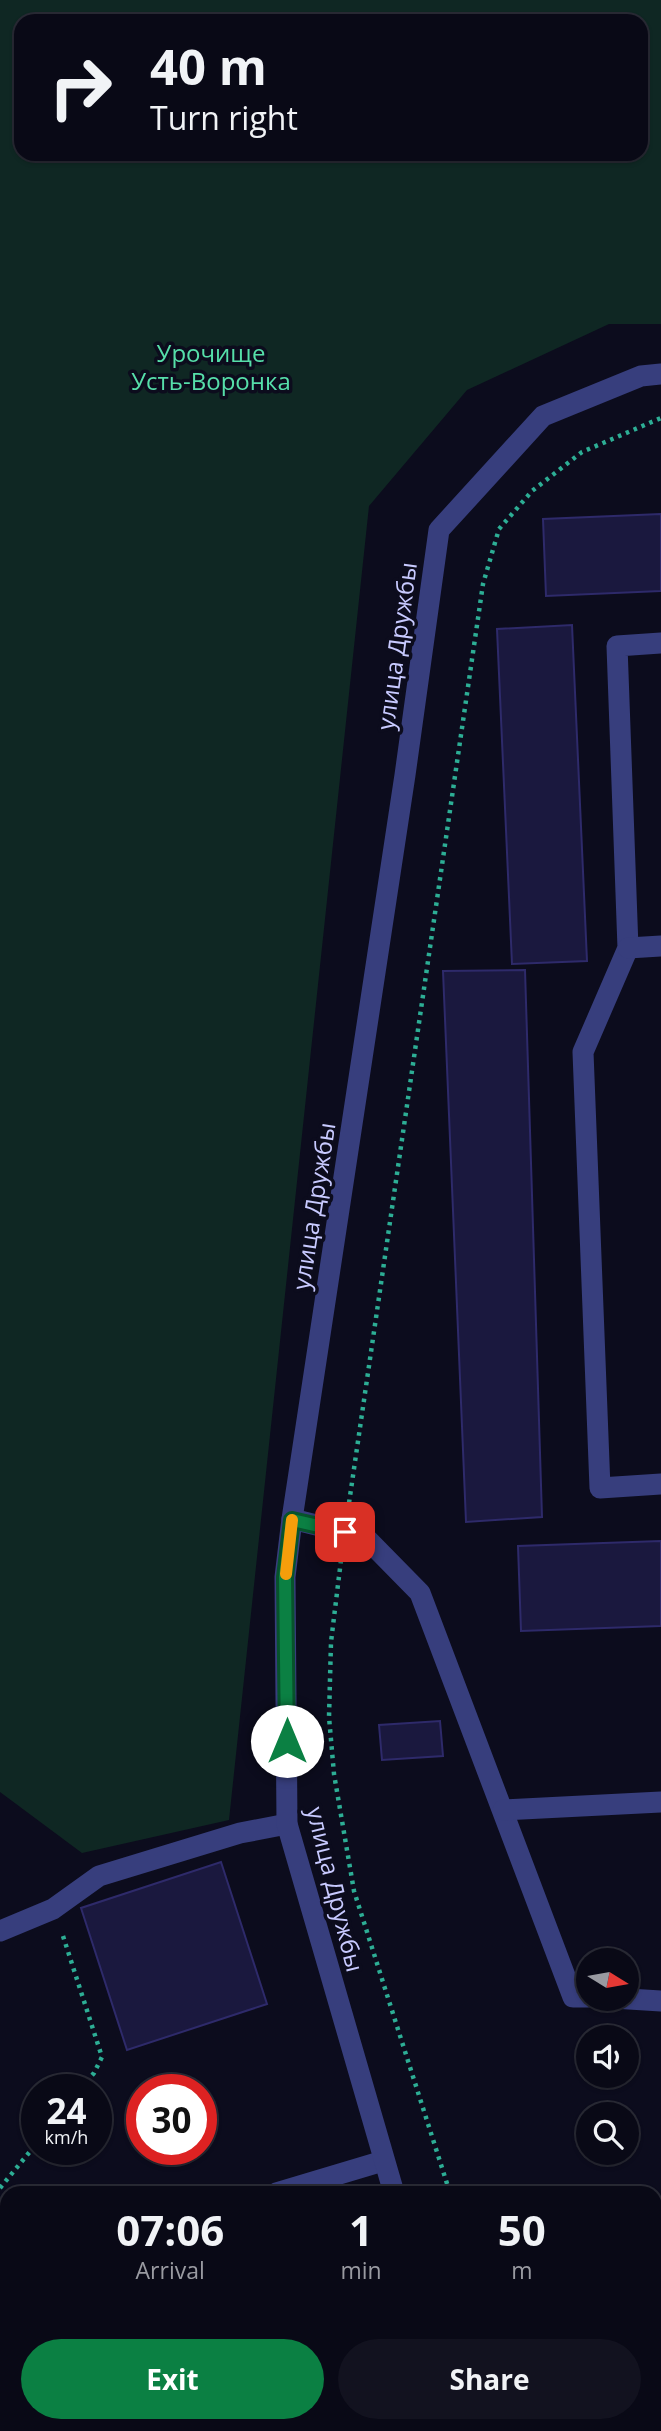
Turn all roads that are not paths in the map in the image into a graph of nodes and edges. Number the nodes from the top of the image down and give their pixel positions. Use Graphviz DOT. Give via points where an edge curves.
graph roads {
  1 [pos="661,374"];
  2 [pos="661,643"];
  3 [pos="661,947"];
  4 [pos="628,948"];
  5 [pos="661,1485"];
  6 [pos="292,1520"];
  7 [pos="661,1802"];
  8 [pos="503,1811"];
  9 [pos="287,1824"];
  10 [pos="0,1931"];
  11 [pos="576,1997"];
  12 [pos="639,2000"];
  13 [pos="661,2001"];
  14 [pos="383,2161"];
  15 [pos="299,2186"];
  16 [pos="392,2186"];
  1 -- 6 [label="street, улица Дружбы" via="641,376 543,416 439,530"];
  2 -- 4 [label="street" via="617,646"];
  3 -- 4 [label="street"];
  4 -- 5 [label="street" via="583,1052 600,1488"];
  6 -- 8 [label="street" via="365,1537 420,1593"];
  6 -- 9 [label="street, улица Дружбы" via="285,1577"];
  7 -- 8 [label="street"];
  8 -- 11 [label="street"];
  9 -- 10 [label="street" via="240,1833 99,1876 54,1909"];
  9 -- 14 [label="street, улица Дружбы"];
  12 -- 13 [label="street"];
  14 -- 15 [label="street"];
  14 -- 16 [label="street, улица Дружбы"];
}
